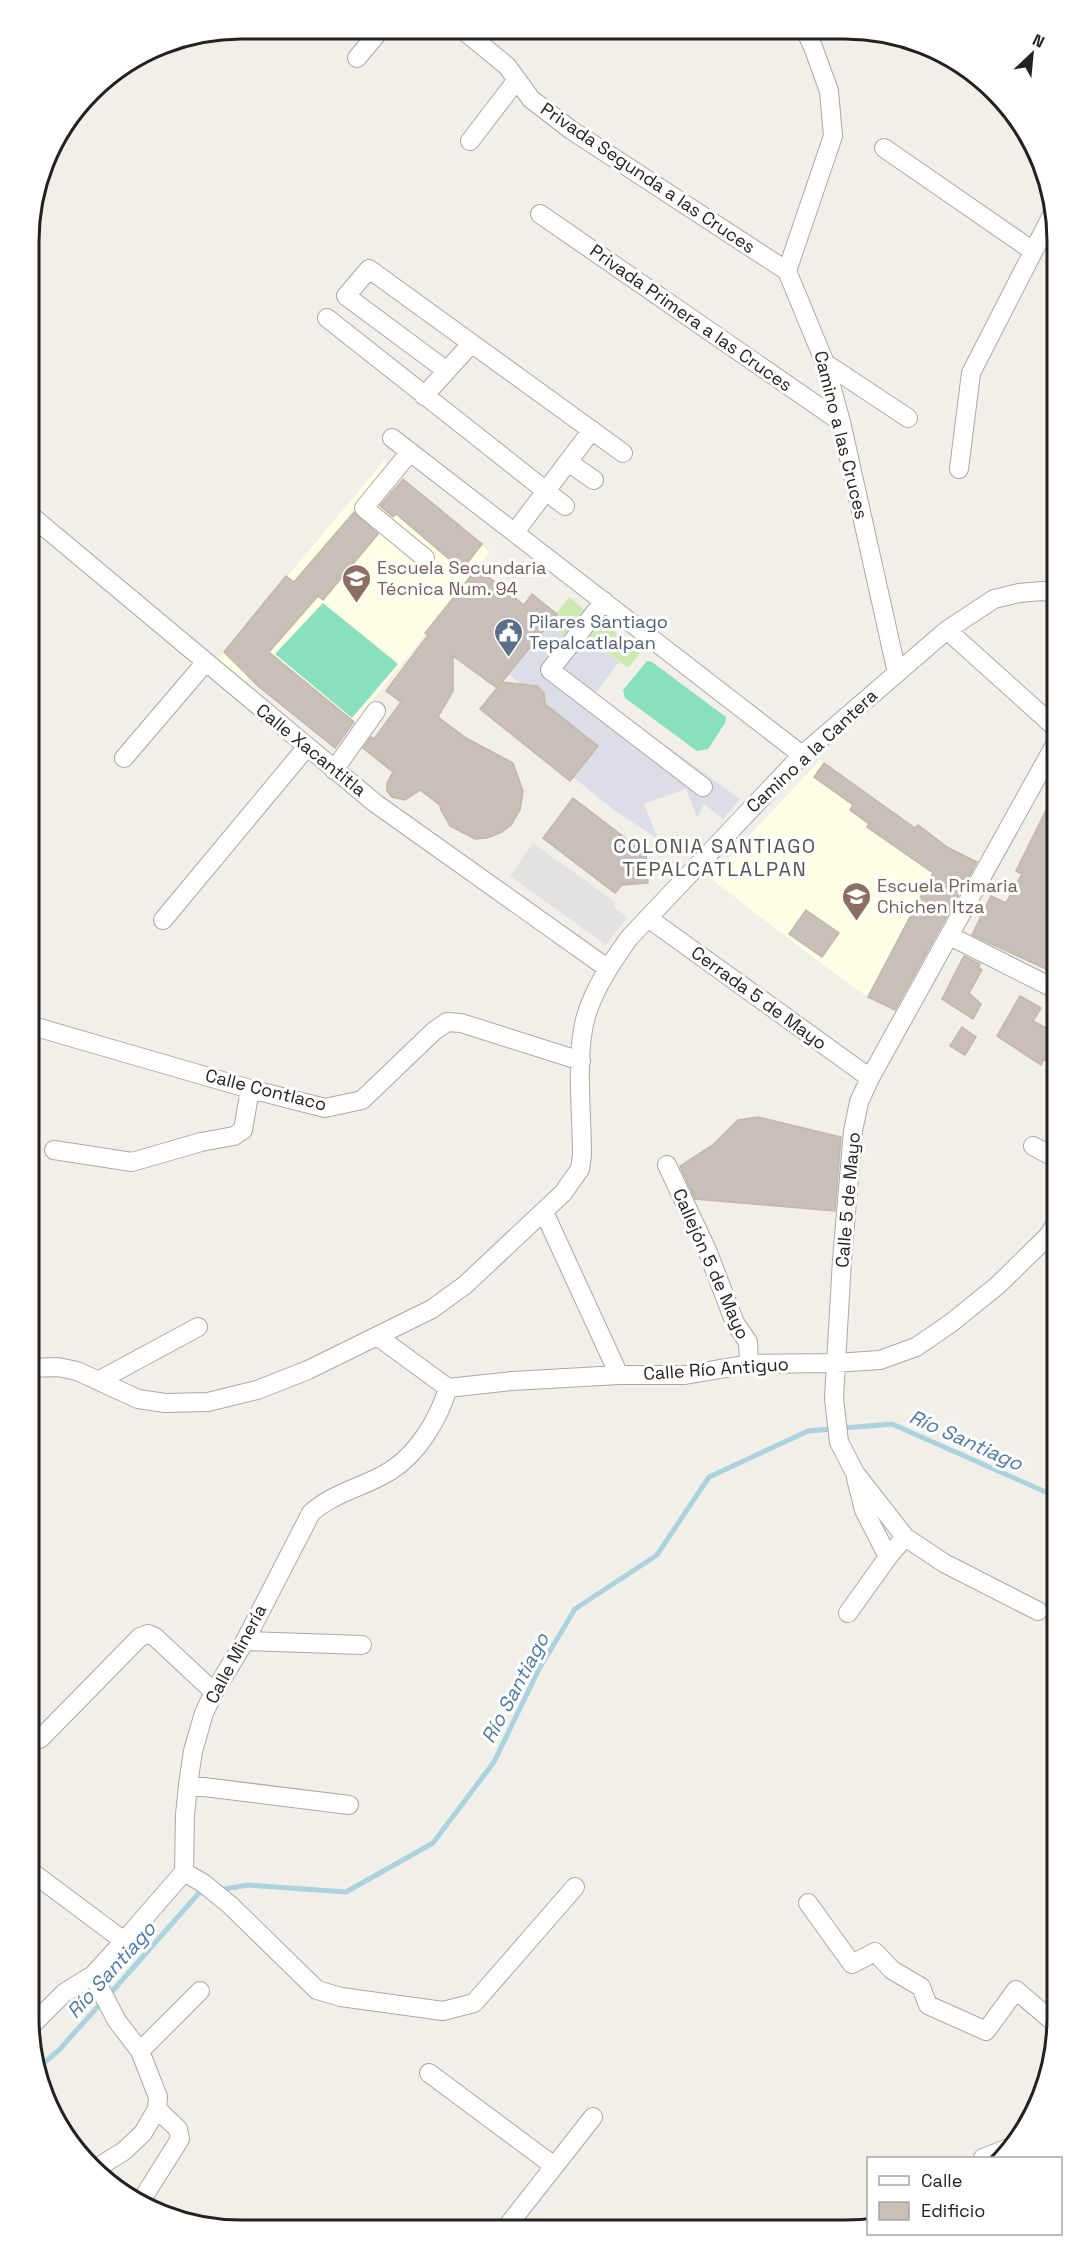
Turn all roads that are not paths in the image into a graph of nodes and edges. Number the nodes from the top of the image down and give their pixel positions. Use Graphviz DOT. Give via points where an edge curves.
graph roads {
  1 [pos="373,39"];
  2 [pos="474,39"];
  3 [pos="809,39"];
  4 [pos="357,58"];
  5 [pos="516,81"];
  6 [pos="470,141"];
  7 [pos="884,148"];
  8 [pos="540,214"];
  9 [pos="1047,225"];
  10 [pos="1034,250"];
  11 [pos="787,271"];
  12 [pos="327,318"];
  13 [pos="471,344"];
  14 [pos="825,363"];
  15 [pos="447,371"];
  16 [pos="424,396"];
  17 [pos="908,418"];
  18 [pos="840,422"];
  19 [pos="592,430"];
  20 [pos="392,438"];
  21 [pos="410,452"];
  22 [pos="623,453"];
  23 [pos="568,462"];
  24 [pos="959,470"];
  25 [pos="594,480"];
  26 [pos="547,492"];
  27 [pos="565,506"];
  28 [pos="39,522"];
  29 [pos="515,532"];
  30 [pos="425,558"];
  31 [pos="1047,592"];
  32 [pos="604,602"];
  33 [pos="947,630"];
  34 [pos="205,663"];
  35 [pos="897,673"];
  36 [pos="376,711"];
  37 [pos="1047,720"];
  38 [pos="306,748"];
  39 [pos="802,755"];
  40 [pos="124,758"];
  41 [pos="1047,759"];
  42 [pos="334,770"];
  43 [pos="703,787"];
  44 [pos="648,918"];
  45 [pos="163,920"];
  46 [pos="950,936"];
  47 [pos="607,968"];
  48 [pos="1047,985"];
  49 [pos="39,1028"];
  50 [pos="581,1061"];
  51 [pos="870,1078"];
  52 [pos="250,1089"];
  53 [pos="1033,1146"];
  54 [pos="54,1150"];
  55 [pos="1047,1154"];
  56 [pos="667,1165"];
  57 [pos="544,1212"];
  58 [pos="1047,1240"];
  59 [pos="198,1327"];
  60 [pos="377,1336"];
  61 [pos="836,1363"];
  62 [pos="749,1364"];
  63 [pos="39,1368"];
  64 [pos="619,1375"];
  65 [pos="98,1381"];
  66 [pos="448,1388"];
  67 [pos="855,1473"];
  68 [pos="905,1537"];
  69 [pos="888,1557"];
  70 [pos="1038,1611"];
  71 [pos="848,1613"];
  72 [pos="245,1641"];
  73 [pos="362,1645"];
  74 [pos="214,1692"];
  75 [pos="40,1739"];
  76 [pos="188,1785"];
  77 [pos="349,1805"];
  78 [pos="184,1872"];
  79 [pos="39,1878"];
  80 [pos="575,1887"];
  81 [pos="808,1903"];
  82 [pos="124,1941"];
  83 [pos="93,1975"];
  84 [pos="200,1991"];
  85 [pos="1047,2016"];
  86 [pos="39,2018"];
  87 [pos="140,2051"];
  88 [pos="429,2073"];
  89 [pos="158,2109"];
  90 [pos="593,2117"];
  91 [pos="102,2165"];
  92 [pos="555,2166"];
  93 [pos="145,2196"];
  94 [pos="512,2220"];
  1 -- 4 [label="street"];
  2 -- 5 [label="street, Privada Segunda a las Cruces" via="507,66"];
  3 -- 11 [label="street" via="829,91 833,136"];
  5 -- 6 [label="street"];
  5 -- 11 [label="street, Privada Segunda a las Cruces" via="531,99 571,130"];
  7 -- 10 [label="street"];
  8 -- 18 [label="street, Privada Primera a las Cruces"];
  9 -- 10 [label="street"];
  10 -- 24 [label="street" via="970,374"];
  11 -- 14 [label="street, Camino a las Cruces"];
  12 -- 16 [label="street"];
  13 -- 15 [label="street"];
  13 -- 15 [label="street" via="369,269 346,296"];
  13 -- 19 [label="street"];
  14 -- 17 [label="street"];
  14 -- 18 [label="street, Camino a las Cruces"];
  15 -- 16 [label="street"];
  16 -- 26 [label="street"];
  18 -- 35 [label="street, Camino a las Cruces"];
  19 -- 22 [label="street"];
  19 -- 23 [label="street"];
  20 -- 21 [label="street"];
  21 -- 29 [label="street"];
  21 -- 30 [label="street" via="364,508"];
  23 -- 25 [label="street"];
  23 -- 26 [label="street"];
  26 -- 27 [label="street"];
  26 -- 29 [label="street"];
  28 -- 34 [label="street, Calle Xacantitla"];
  29 -- 32 [label="street"];
  31 -- 33 [label="street, Camino a la Cantera" via="994,599"];
  32 -- 39 [label="street"];
  32 -- 43 [label="street" via="550,670"];
  33 -- 35 [label="street, Camino a la Cantera"];
  33 -- 37 [label="street"];
  34 -- 38 [label="street, Calle Xacantitla"];
  34 -- 40 [label="street"];
  35 -- 39 [label="street, Camino a la Cantera"];
  36 -- 42 [label="street"];
  38 -- 42 [label="street, Calle Xacantitla"];
  38 -- 45 [label="street"];
  39 -- 44 [label="street, Camino a la Cantera"];
  41 -- 46 [label="street, Calle 5 de Mayo"];
  42 -- 47 [label="street, Calle Xacantitla"];
  44 -- 47 [label="street, Camino a la Cantera"];
  44 -- 51 [label="street, Cerrada 5 de Mayo"];
  46 -- 48 [label="street"];
  46 -- 51 [label="street, Calle 5 de Mayo"];
  47 -- 50 [label="street, Camino a la Cantera" via="587,1014"];
  49 -- 52 [label="street, Calle Contlaco"];
  50 -- 52 [label="street, Calle Contlaco" via="447,1022 362,1100 325,1108"];
  50 -- 57 [label="street, Camino a la Cantera" via="580,1169 563,1194"];
  51 -- 61 [label="street, Calle 5 de Mayo" via="859,1102 853,1131"];
  52 -- 54 [label="street" via="243,1130 234,1136 132,1162"];
  53 -- 55 [label="street"];
  56 -- 62 [label="street, Callejón 5 de Mayo" via="707,1250 735,1323 748,1342"];
  57 -- 60 [label="street, Camino a la Cantera" via="465,1286 432,1309"];
  57 -- 64 [label="street"];
  58 -- 61 [label="street, Calle Río Antiguo" via="998,1285 916,1347 880,1360"];
  59 -- 65 [label="street"];
  60 -- 65 [label="street, Camino a la Cantera" via="257,1390 208,1402 138,1399"];
  60 -- 66 [label="street"];
  61 -- 62 [label="street, Calle Río Antiguo"];
  61 -- 67 [label="street, Calle 5 de Mayo" via="834,1398 839,1442"];
  62 -- 64 [label="street, Calle Río Antiguo" via="684,1375"];
  63 -- 65 [label="street, Camino a la Cantera" via="77,1371"];
  64 -- 66 [label="street, Calle Río Antiguo"];
  66 -- 72 [label="street, Calle Minería" via="430,1427 405,1459 391,1471 322,1503 311,1513"];
  67 -- 68 [label="street, Calle 5 de Mayo"];
  67 -- 69 [label="street" via="864,1510"];
  68 -- 69 [label="street"];
  68 -- 70 [label="street, Calle 5 de Mayo" via="944,1563"];
  69 -- 71 [label="street"];
  72 -- 73 [label="street"];
  72 -- 74 [label="street, Calle Minería"];
  74 -- 75 [label="street" via="148,1634 140,1637"];
  74 -- 76 [label="street, Calle Minería" via="204,1713"];
  76 -- 77 [label="street"];
  76 -- 78 [label="street, Calle Minería"];
  78 -- 80 [label="street" via="230,1905 317,1990 443,2011 474,2003"];
  78 -- 82 [label="street"];
  79 -- 82 [label="street"];
  81 -- 85 [label="street" via="852,1964 875,1952 892,1970 921,1987 928,2005 986,2031 1016,1990"];
  82 -- 83 [label="street"];
  83 -- 86 [label="street" via="64,1993"];
  83 -- 87 [label="street" via="117,2021"];
  84 -- 87 [label="street"];
  87 -- 89 [label="street" via="158,2097"];
  88 -- 92 [label="street"];
  89 -- 91 [label="street" via="143,2133"];
  89 -- 93 [label="street" via="178,2129 180,2139"];
  90 -- 92 [label="street"];
  92 -- 94 [label="street"];
}
